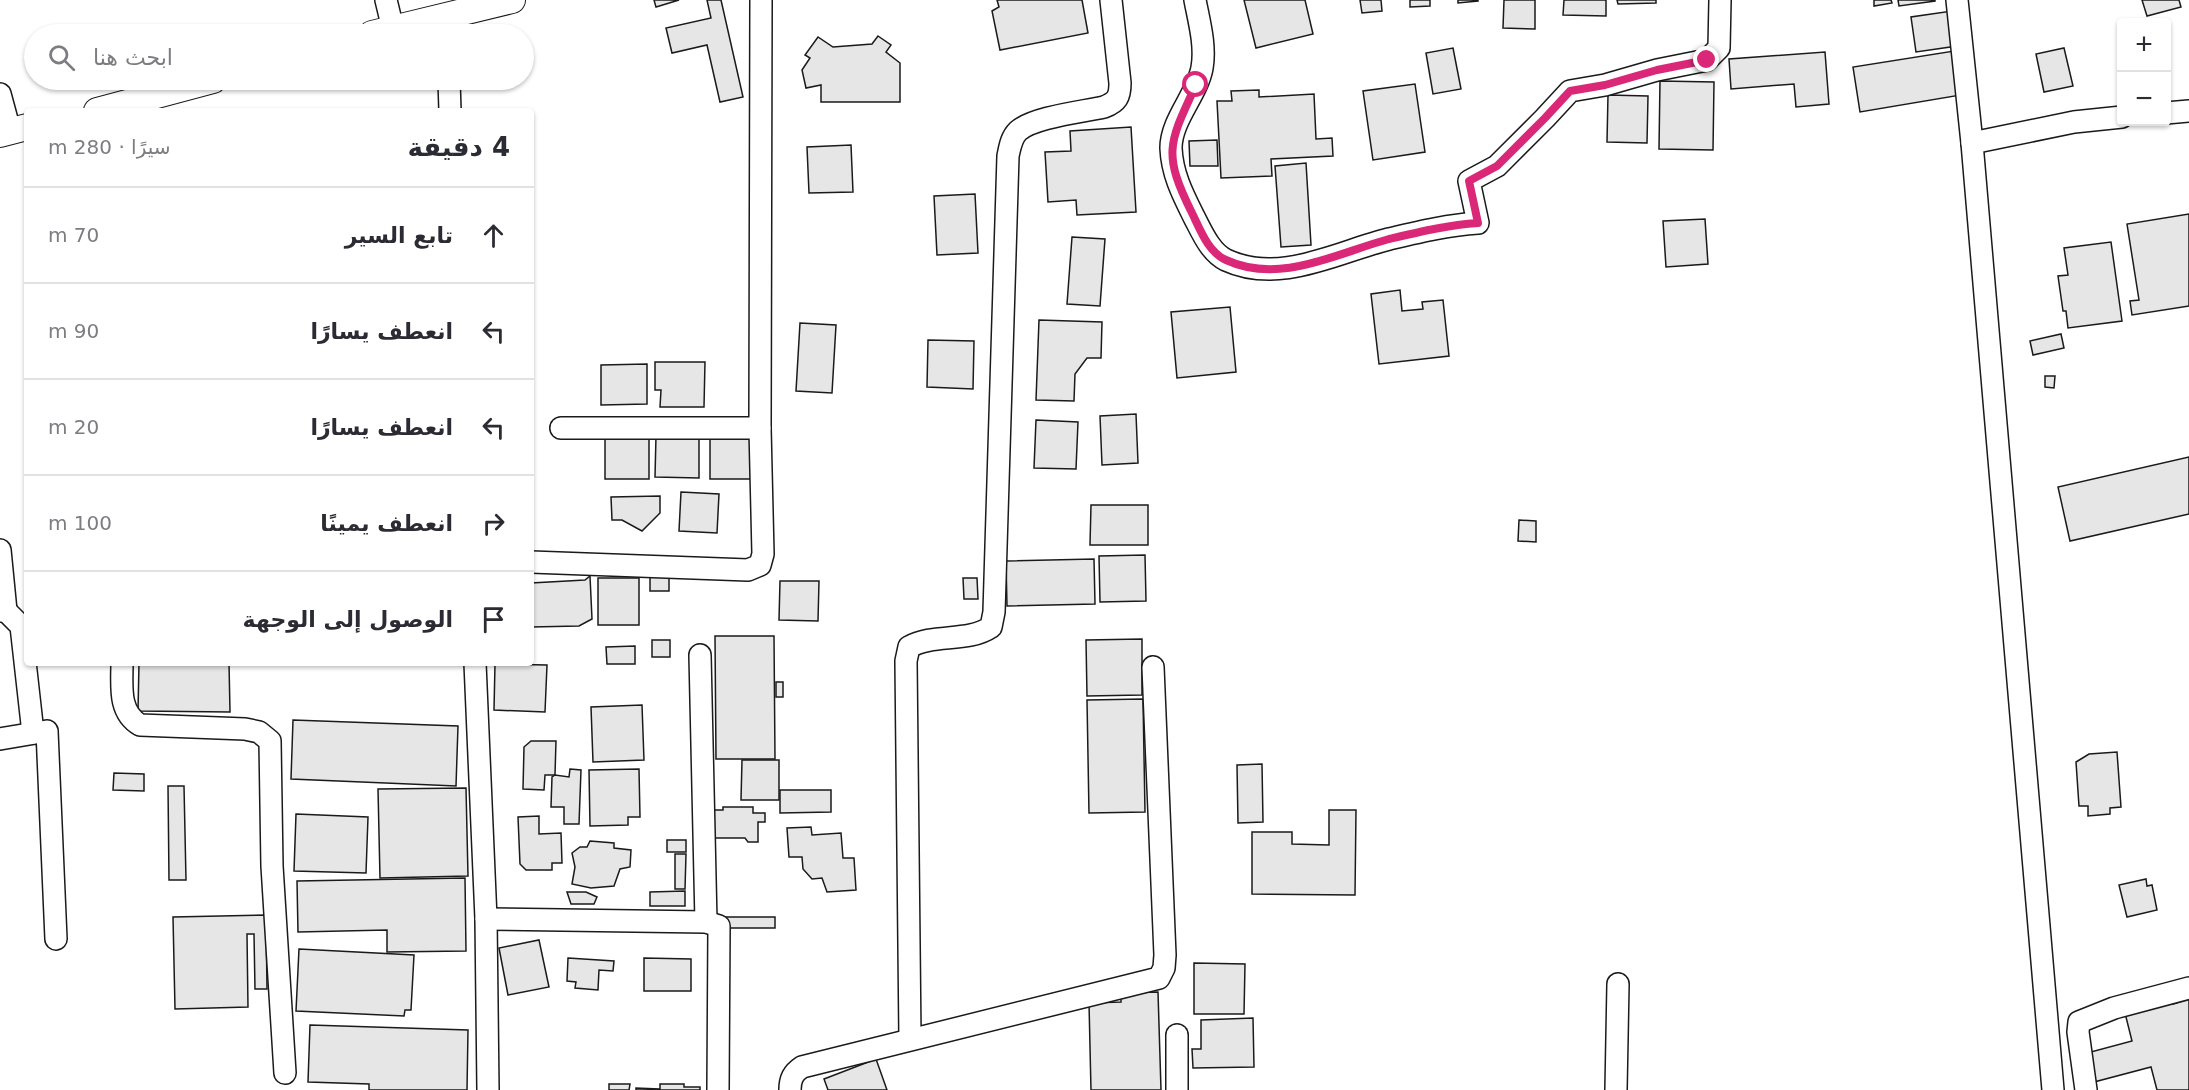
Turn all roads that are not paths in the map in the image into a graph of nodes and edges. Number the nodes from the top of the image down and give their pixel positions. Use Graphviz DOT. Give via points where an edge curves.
graph roads {
  1 [pos="386,0"];
  2 [pos="512,0"];
  3 [pos="761,0"];
  4 [pos="1111,0"];
  5 [pos="1195,0"];
  6 [pos="1720,0"];
  7 [pos="1957,0"];
  8 [pos="383,24"];
  9 [pos="451,24"];
  10 [pos="182,90"];
  11 [pos="449,90"];
  12 [pos="0,94"];
  13 [pos="126,108"];
  14 [pos="450,108"];
  15 [pos="2189,111"];
  16 [pos="2171,113"];
  17 [pos="2117,117"];
  18 [pos="12,130"];
  19 [pos="1972,143"];
  20 [pos="561,428"];
  21 [pos="760,428"];
  22 [pos="0,550"];
  23 [pos="534,562"];
  24 [pos="24,609"];
  25 [pos="3,611"];
  26 [pos="24,653"];
  27 [pos="700,655"];
  28 [pos="25,666"];
  29 [pos="122,666"];
  30 [pos="475,666"];
  31 [pos="1153,667"];
  32 [pos="33,733"];
  33 [pos="0,738"];
  34 [pos="486,920"];
  35 [pos="706,922"];
  36 [pos="56,939"];
  37 [pos="1618,984"];
  38 [pos="2189,987"];
  39 [pos="1177,1035"];
  40 [pos="910,1038"];
  41 [pos="285,1073"];
  42 [pos="488,1090"];
  43 [pos="718,1090"];
  44 [pos="790,1090"];
  45 [pos="1178,1090"];
  46 [pos="1616,1090"];
  47 [pos="2053,1090"];
  48 [pos="2086,1090"];
  1 -- 8 [label="street"];
  2 -- 9 [label="main road"];
  3 -- 21 [label="street"];
  4 -- 40 [label="street" via="1120,82 1120,94 1114,103 1032,122 1010,142 991,627 980,634 920,641 909,647 906,661"];
  5 -- 6 [label="street" via="1202,68 1171,145 1173,167 1207,243 1224,259 1249,267 1281,268 1315,264 1451,225 1478,223 1469,181 1497,166 1570,91 1707,60 1719,48"];
  7 -- 19 [label="street"];
  10 -- 13 [label="main road"];
  11 -- 14 [label="street"];
  12 -- 18 [label="street"];
  15 -- 16 [label="street"];
  17 -- 19 [label="street"];
  19 -- 47 [label="street"];
  20 -- 21 [label="street"];
  21 -- 23 [label="street" via="760,565 748,570"];
  22 -- 25 [label="street"];
  24 -- 25 [label="street"];
  25 -- 26 [label="street" via="21,626"];
  27 -- 35 [label="street"];
  28 -- 32 [label="street"];
  29 -- 41 [label="street" via="125,710 140,725 246,729 259,732 270,741 272,866"];
  30 -- 34 [label="street"];
  31 -- 40 [label="street" via="1165,955 1159,978"];
  32 -- 33 [label="street"];
  32 -- 36 [label="street" via="47,731"];
  34 -- 35 [label="street"];
  34 -- 42 [label="street"];
  35 -- 43 [label="street" via="719,926"];
  37 -- 46 [label="street"];
  38 -- 48 [label="street" via="2079,1022"];
  39 -- 45 [label="street"];
  40 -- 44 [label="street" via="802,1067 795,1072"];
}
